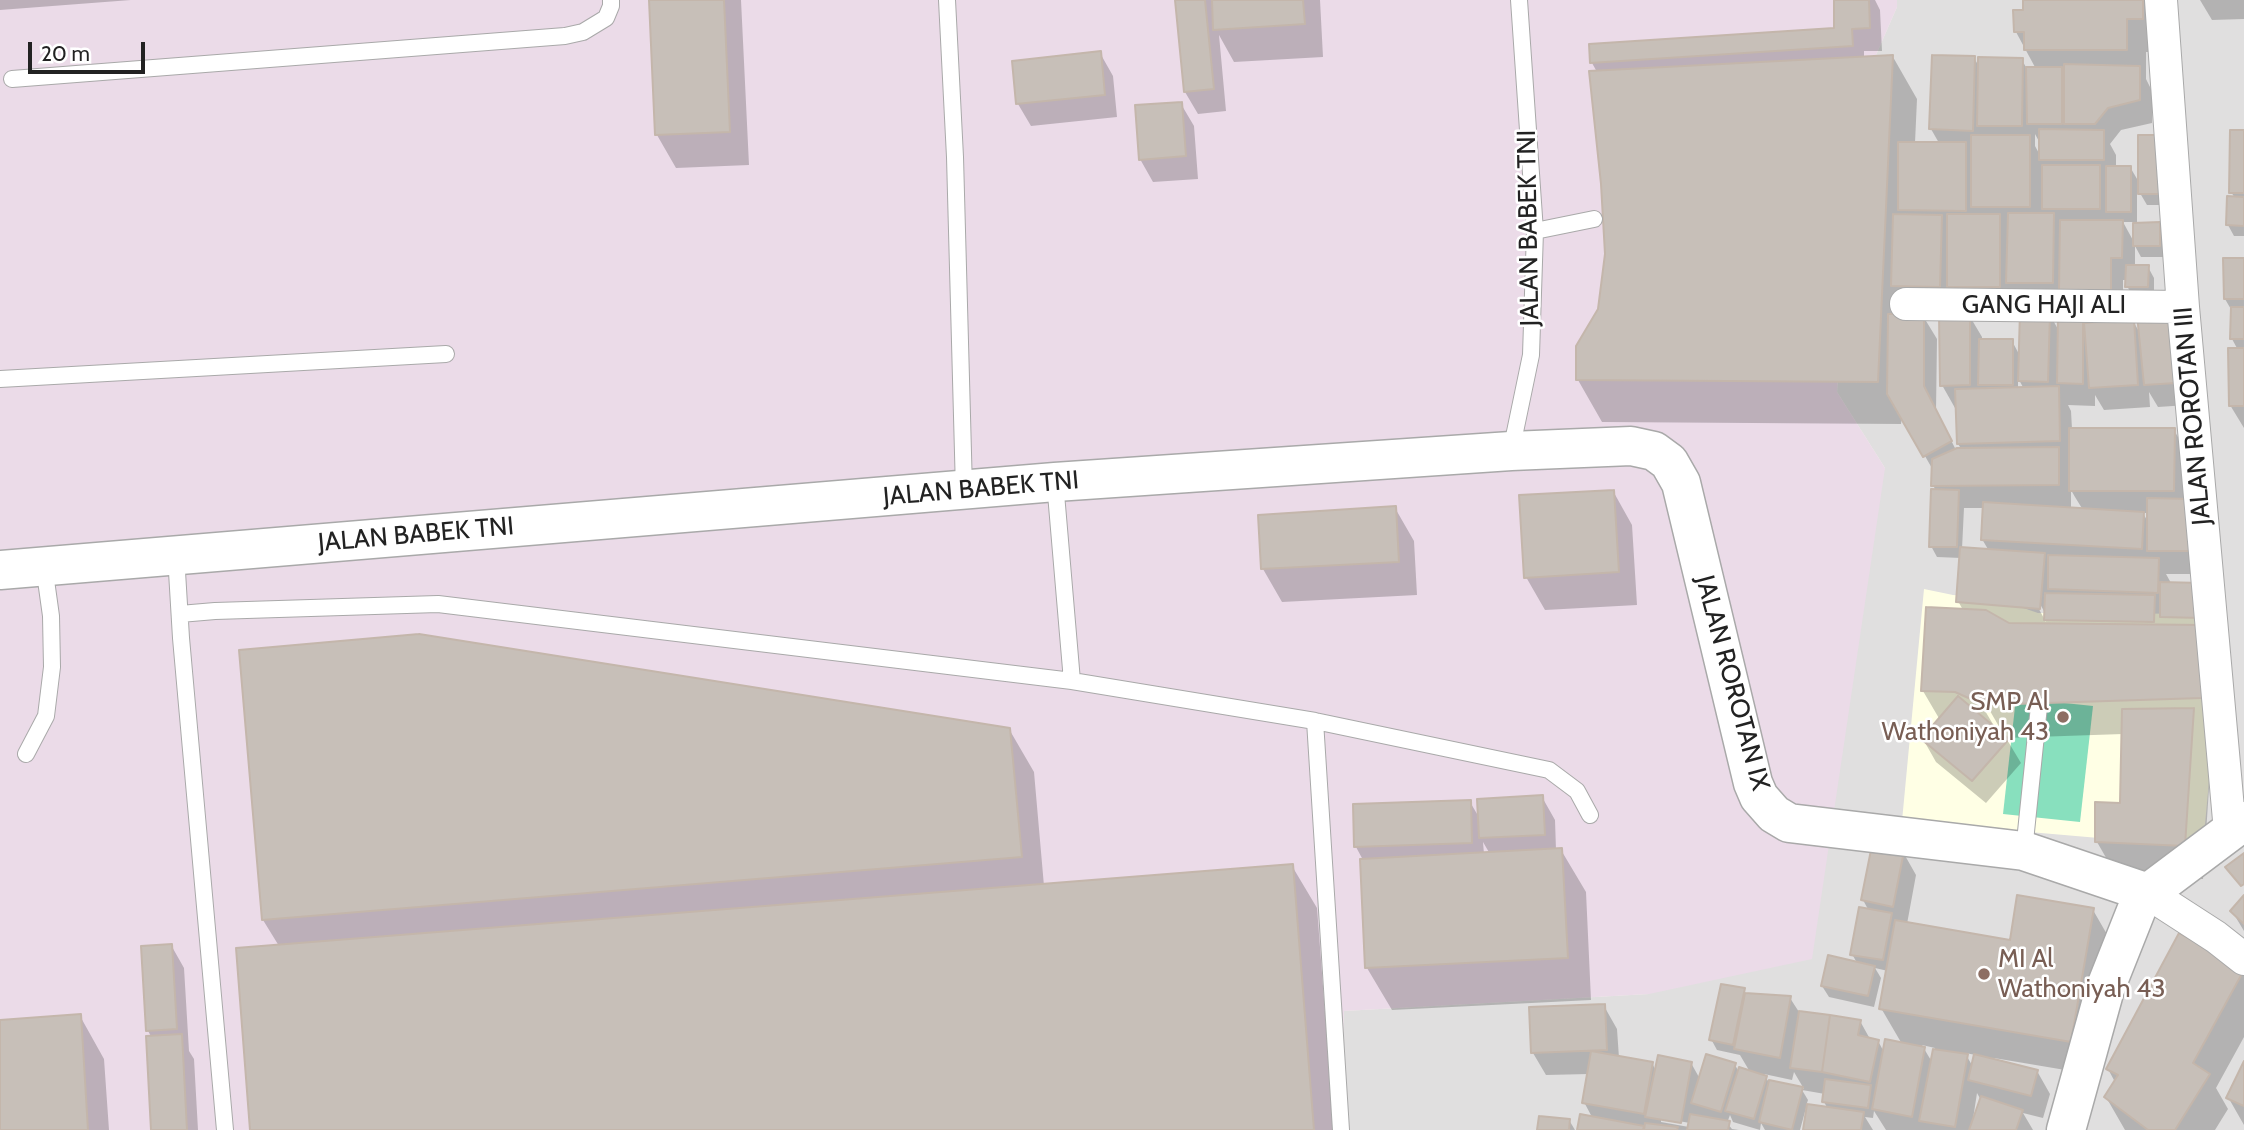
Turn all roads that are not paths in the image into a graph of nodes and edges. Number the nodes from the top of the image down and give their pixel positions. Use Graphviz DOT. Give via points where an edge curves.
graph roads {
  1 [pos="611,0"];
  2 [pos="947,0"];
  3 [pos="1519,0"];
  4 [pos="2161,0"];
  5 [pos="12,79"];
  6 [pos="1594,219"];
  7 [pos="1535,231"];
  8 [pos="1906,304"];
  9 [pos="2183,307"];
  10 [pos="446,354"];
  11 [pos="0,379"];
  12 [pos="1511,451"];
  13 [pos="1055,482"];
  14 [pos="964,490"];
  15 [pos="176,555"];
  16 [pos="44,566"];
  17 [pos="0,570"];
  18 [pos="180,614"];
  19 [pos="1072,681"];
  20 [pos="2039,706"];
  21 [pos="1315,721"];
  22 [pos="26,754"];
  23 [pos="1590,816"];
  24 [pos="2237,826"];
  25 [pos="2024,851"];
  26 [pos="2148,893"];
  27 [pos="2244,959"];
  28 [pos="225,1130"];
  29 [pos="1341,1130"];
  30 [pos="2066,1130"];
  1 -- 5 [label="lane" via="606,18 583,32 565,36"];
  2 -- 14 [label="lane" via="956,157"];
  3 -- 7 [label="lane, JALAN BABEK TNI"];
  4 -- 9 [label="street, JALAN ROROTAN III"];
  6 -- 7 [label="lane"];
  7 -- 12 [label="lane, JALAN BABEK TNI" via="1531,355"];
  8 -- 9 [label="street, GANG HAJI ALI"];
  9 -- 24 [label="street, JALAN ROROTAN III"];
  10 -- 11 [label="lane"];
  12 -- 13 [label="street, JALAN BABEK TNI"];
  12 -- 25 [label="street, JALAN ROROTAN IX" via="1631,446 1654,451 1669,463 1681,483 1753,783 1774,814 1789,822"];
  13 -- 14 [label="street, JALAN BABEK TNI"];
  13 -- 19 [label="lane"];
  14 -- 15 [label="street, JALAN BABEK TNI"];
  15 -- 16 [label="street, JALAN BABEK TNI"];
  15 -- 18 [label="lane"];
  16 -- 17 [label="street, JALAN BABEK TNI"];
  16 -- 22 [label="lane" via="52,667 46,716"];
  18 -- 19 [label="lane" via="438,604"];
  18 -- 28 [label="lane"];
  19 -- 21 [label="lane"];
  20 -- 25 [label="lane"];
  21 -- 23 [label="lane" via="1549,770 1577,791"];
  21 -- 29 [label="lane"];
  24 -- 26 [label="street"];
  25 -- 26 [label="street, JALAN ROROTAN IX"];
  26 -- 27 [label="street"];
  26 -- 30 [label="street" via="2138,906 2105,989"];
}
